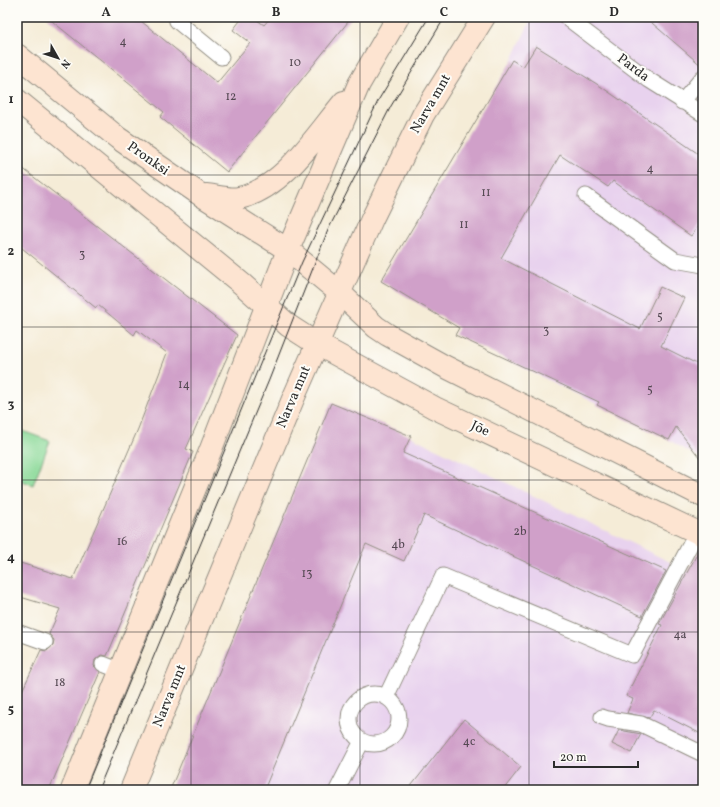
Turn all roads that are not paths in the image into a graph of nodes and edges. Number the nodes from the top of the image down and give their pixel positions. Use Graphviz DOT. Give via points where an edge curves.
graph roads {
  1 [pos="176,17"];
  2 [pos="398,17"];
  3 [pos="484,17"];
  4 [pos="566,17"];
  5 [pos="17,55"];
  6 [pos="221,57"];
  7 [pos="703,77"];
  8 [pos="359,84"];
  9 [pos="17,100"];
  10 [pos="682,102"];
  11 [pos="703,114"];
  12 [pos="201,195"];
  13 [pos="586,196"];
  14 [pos="288,250"];
  15 [pos="703,265"];
  16 [pos="340,293"];
  17 [pos="267,306"];
  18 [pos="317,344"];
  19 [pos="703,496"];
  20 [pos="700,533"];
  21 [pos="17,632"];
  22 [pos="45,642"];
  23 [pos="386,697"];
  24 [pos="602,716"];
  25 [pos="362,741"];
  26 [pos="703,754"];
  27 [pos="72,790"];
  28 [pos="131,790"];
  29 [pos="337,790"];
  1 -- 6 [label="lane" via="177,21"];
  2 -- 8 [label="main road"];
  3 -- 16 [label="main road, Narva mnt" via="423,115 372,219"];
  4 -- 10 [label="lane, Parda" via="648,80"];
  5 -- 12 [label="main road, Pronksi" via="118,138"];
  7 -- 10 [label="lane"];
  8 -- 12 [label="main road" via="289,168 267,188 239,198"];
  8 -- 14 [label="main road"];
  9 -- 17 [label="main road"];
  10 -- 11 [label="lane, Parda"];
  12 -- 14 [label="main road, Pronksi"];
  13 -- 15 [label="lane" via="675,260"];
  14 -- 16 [label="main road"];
  14 -- 17 [label="main road"];
  16 -- 18 [label="main road, Narva mnt"];
  16 -- 19 [label="main road" via="376,327 438,363"];
  17 -- 18 [label="main road, Jõe" via="289,326"];
  17 -- 27 [label="main road" via="211,449 112,668"];
  18 -- 20 [label="main road, Jõe" via="435,408"];
  18 -- 28 [label="main road, Narva mnt"];
  20 -- 23 [label="lane" via="632,655 443,576"];
  21 -- 22 [label="lane"];
  23 -- 25 [label="lane" via="397,709 399,718 394,734 380,742"];
  23 -- 25 [label="lane" via="370,694 352,707 352,730"];
  24 -- 26 [label="lane" via="641,724"];
  25 -- 29 [label="lane"];
}
